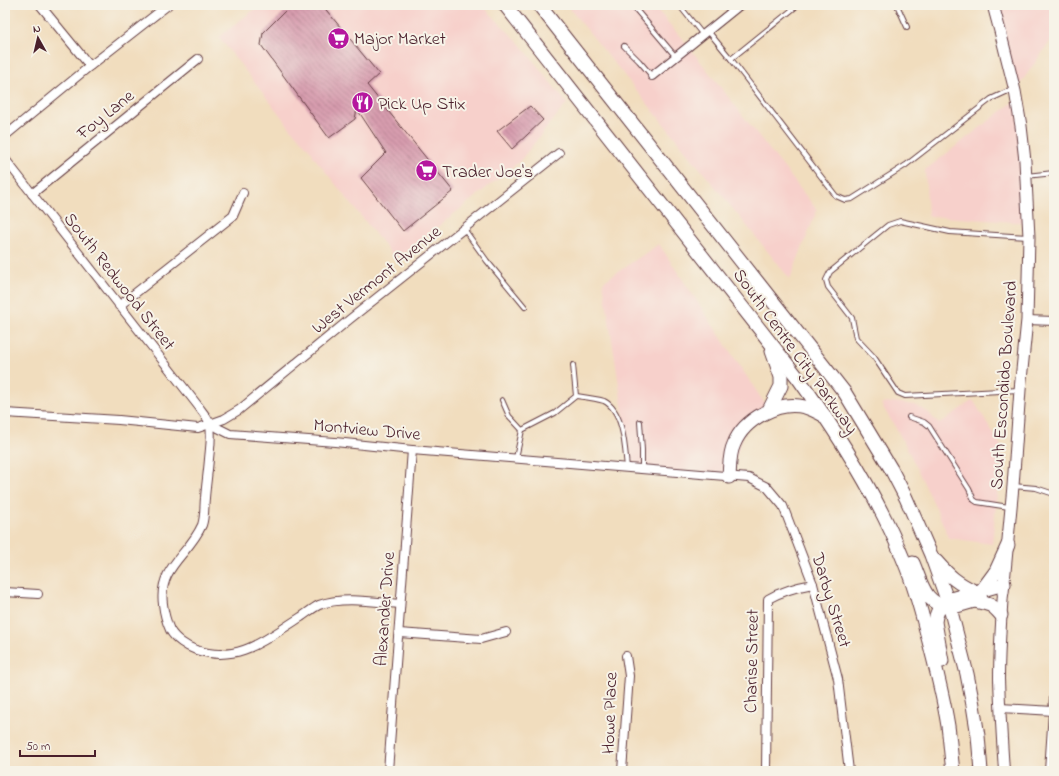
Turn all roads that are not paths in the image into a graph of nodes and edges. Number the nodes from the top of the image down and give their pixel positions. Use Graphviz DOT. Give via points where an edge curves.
graph roads {
  1 [pos="40,5"];
  2 [pos="168,5"];
  3 [pos="505,5"];
  4 [pos="539,5"];
  5 [pos="632,5"];
  6 [pos="679,5"];
  7 [pos="740,5"];
  8 [pos="798,5"];
  9 [pos="897,5"];
  10 [pos="993,5"];
  11 [pos="907,27"];
  12 [pos="705,33"];
  13 [pos="624,46"];
  14 [pos="676,57"];
  15 [pos="198,59"];
  16 [pos="732,59"];
  17 [pos="90,66"];
  18 [pos="652,76"];
  19 [pos="1015,90"];
  20 [pos="5,136"];
  21 [pos="559,153"];
  22 [pos="5,159"];
  23 [pos="1054,173"];
  24 [pos="1026,176"];
  25 [pos="243,193"];
  26 [pos="32,194"];
  27 [pos="464,229"];
  28 [pos="1029,237"];
  29 [pos="119,306"];
  30 [pos="524,307"];
  31 [pos="1028,320"];
  32 [pos="1054,321"];
  33 [pos="768,339"];
  34 [pos="573,365"];
  35 [pos="1020,390"];
  36 [pos="576,396"];
  37 [pos="502,400"];
  38 [pos="769,410"];
  39 [pos="5,413"];
  40 [pos="826,416"];
  41 [pos="909,417"];
  42 [pos="640,422"];
  43 [pos="210,424"];
  44 [pos="522,430"];
  45 [pos="412,450"];
  46 [pos="516,459"];
  47 [pos="627,468"];
  48 [pos="642,470"];
  49 [pos="729,477"];
  50 [pos="1013,486"];
  51 [pos="1054,494"];
  52 [pos="1010,507"];
  53 [pos="1008,545"];
  54 [pos="898,547"];
  55 [pos="931,555"];
  56 [pos="813,584"];
  57 [pos="1003,589"];
  58 [pos="5,592"];
  59 [pos="38,594"];
  60 [pos="978,594"];
  61 [pos="400,604"];
  62 [pos="946,604"];
  63 [pos="1001,615"];
  64 [pos="506,632"];
  65 [pos="399,633"];
  66 [pos="626,656"];
  67 [pos="1054,697"];
  68 [pos="1000,708"];
  69 [pos="1054,711"];
  70 [pos="948,726"];
  71 [pos="388,771"];
  72 [pos="622,771"];
  73 [pos="766,771"];
  74 [pos="849,771"];
  75 [pos="953,771"];
  76 [pos="981,771"];
  77 [pos="1004,771"];
  78 [pos="1049,771"];
  1 -- 17 [label="street"];
  2 -- 17 [label="street"];
  3 -- 33 [label="highway, South Centre City Parkway"];
  4 -- 55 [label="highway, South Centre City Parkway" via="845,393 891,469"];
  5 -- 14 [label="lane"];
  6 -- 12 [label="lane"];
  7 -- 12 [label="street"];
  8 -- 16 [label="lane"];
  9 -- 11 [label="lane"];
  10 -- 19 [label="main road, South Escondido Boulevard"];
  12 -- 14 [label="street"];
  12 -- 16 [label="lane"];
  13 -- 18 [label="lane"];
  14 -- 18 [label="street"];
  15 -- 26 [label="street, Foy Lane"];
  16 -- 19 [label="lane" via="836,196 845,200 852,199 906,165 991,99"];
  17 -- 20 [label="street"];
  19 -- 24 [label="main road, South Escondido Boulevard"];
  21 -- 27 [label="street, West Vermont Avenue"];
  22 -- 26 [label="street, South Redwood Street"];
  23 -- 24 [label="lane"];
  24 -- 28 [label="main road, South Escondido Boulevard"];
  25 -- 29 [label="street" via="233,216"];
  26 -- 29 [label="street, South Redwood Street"];
  27 -- 30 [label="lane"];
  27 -- 43 [label="street, West Vermont Avenue" via="239,410"];
  28 -- 31 [label="main road, South Escondido Boulevard"];
  28 -- 35 [label="lane" via="950,232 900,221 888,225 876,234 830,272 826,280 828,287 852,318 856,338 874,356 898,393 905,396"];
  29 -- 43 [label="street, South Redwood Street"];
  31 -- 32 [label="street"];
  31 -- 35 [label="main road, South Escondido Boulevard"];
  33 -- 38 [label="highway" via="781,376 781,386"];
  33 -- 40 [label="highway, South Centre City Parkway"];
  34 -- 36 [label="lane"];
  35 -- 50 [label="main road, South Escondido Boulevard"];
  36 -- 44 [label="lane" via="555,413"];
  36 -- 47 [label="lane" via="604,401 612,408 623,432"];
  37 -- 44 [label="lane" via="509,416"];
  38 -- 40 [label="highway" via="791,406 805,407"];
  38 -- 49 [label="highway" via="748,424 736,439 731,453"];
  39 -- 43 [label="street" via="198,428"];
  40 -- 54 [label="highway, South Centre City Parkway" via="866,483"];
  41 -- 52 [label="lane" via="928,426 974,500"];
  42 -- 48 [label="lane"];
  43 -- 45 [label="street, Montview Drive" via="230,434"];
  43 -- 61 [label="street" via="211,439 203,523 165,579 162,590 164,614 172,633 192,648 206,653 239,652 266,640 319,606 336,601"];
  44 -- 46 [label="lane"];
  45 -- 46 [label="street, Montview Drive"];
  45 -- 61 [label="street, Alexander Drive"];
  46 -- 47 [label="street, Montview Drive"];
  47 -- 48 [label="street, Montview Drive"];
  48 -- 49 [label="street, Montview Drive"];
  49 -- 56 [label="street, Darby Street" via="750,478 767,487 783,506"];
  50 -- 51 [label="lane" via="1036,488"];
  50 -- 52 [label="main road, South Escondido Boulevard"];
  52 -- 53 [label="main road, South Escondido Boulevard"];
  53 -- 57 [label="main road, South Escondido Boulevard"];
  53 -- 60 [label="highway" via="996,571"];
  54 -- 62 [label="highway" via="909,552 930,600"];
  54 -- 70 [label="highway, South Centre City Parkway" via="921,613 940,681"];
  55 -- 60 [label="highway" via="945,572"];
  55 -- 62 [label="highway, South Centre City Parkway"];
  56 -- 73 [label="street, Charise Street" via="778,593 768,599"];
  56 -- 74 [label="street, Darby Street" via="838,680"];
  57 -- 60 [label="highway"];
  57 -- 63 [label="street, South Escondido Boulevard"];
  58 -- 59 [label="street"];
  60 -- 62 [label="highway"];
  60 -- 63 [label="highway"];
  61 -- 65 [label="street, Alexander Drive"];
  62 -- 70 [label="highway" via="936,616 935,622 948,688"];
  62 -- 76 [label="highway, South Centre City Parkway" via="967,674 978,736"];
  63 -- 68 [label="street, South Escondido Boulevard"];
  64 -- 65 [label="street" via="482,639"];
  65 -- 71 [label="street, Alexander Drive"];
  66 -- 72 [label="street, Howe Place" via="629,676"];
  67 -- 69 [label="street"];
  68 -- 69 [label="street"];
  68 -- 77 [label="street, South Escondido Boulevard"];
  69 -- 78 [label="street"];
  70 -- 75 [label="highway, South Centre City Parkway"];
}
